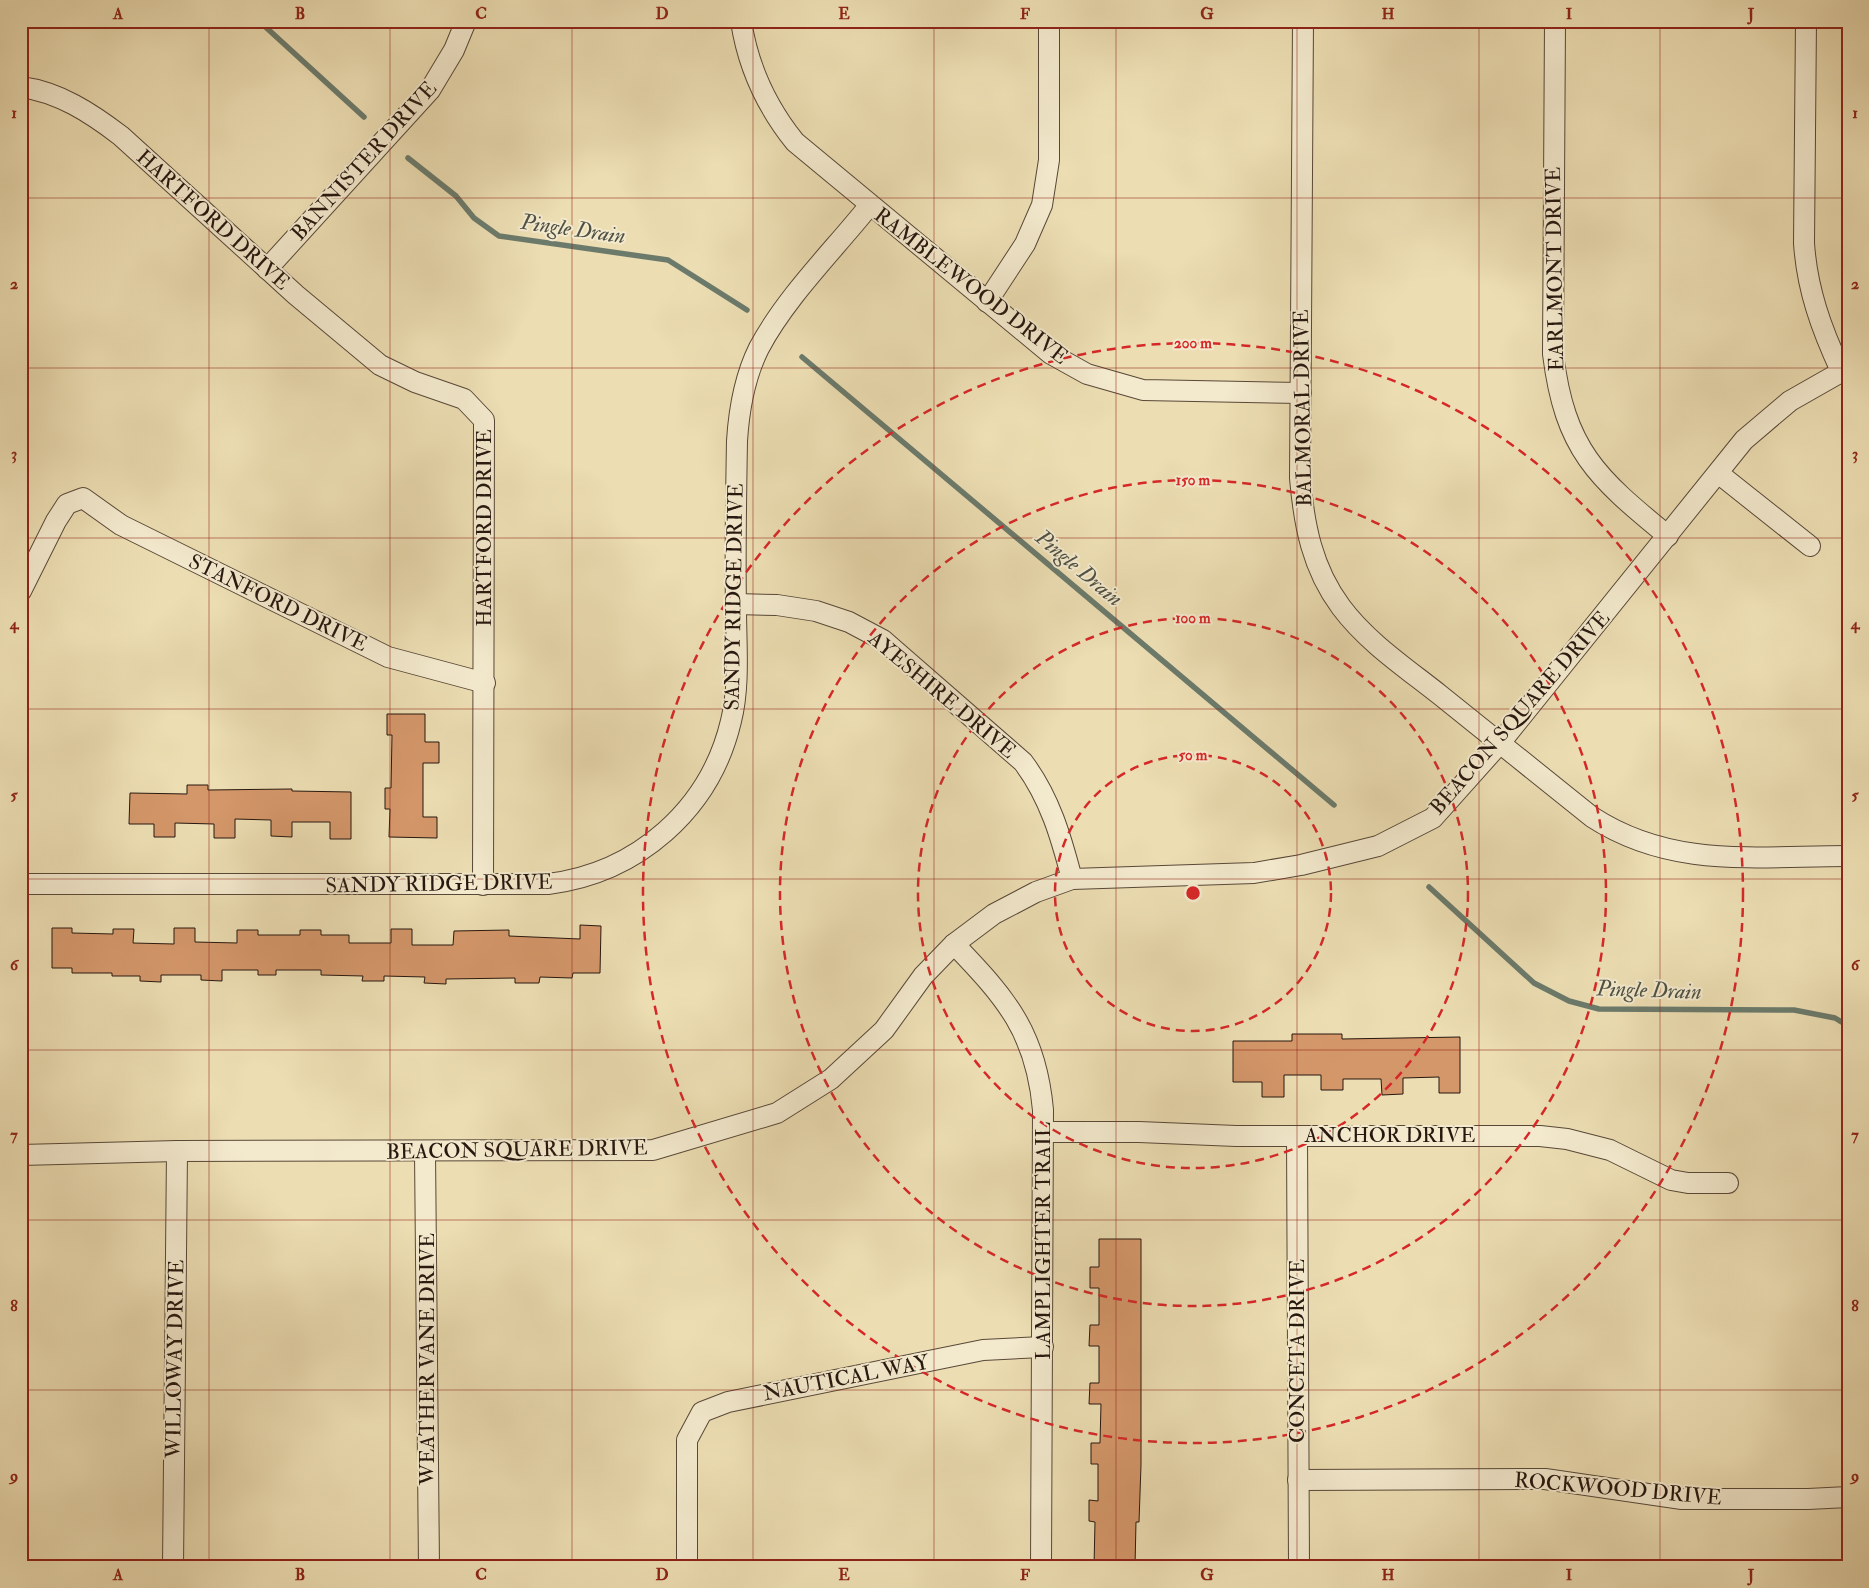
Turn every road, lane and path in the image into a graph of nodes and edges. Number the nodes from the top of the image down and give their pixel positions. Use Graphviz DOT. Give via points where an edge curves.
graph roads {
  1 [pos="466,21"];
  2 [pos="741,21"];
  3 [pos="1049,21"];
  4 [pos="1302,21"];
  5 [pos="1555,21"];
  6 [pos="1806,21"];
  7 [pos="21,87"];
  8 [pos="869,206"];
  9 [pos="267,268"];
  10 [pos="987,302"];
  11 [pos="1844,369"];
  12 [pos="1301,393"];
  13 [pos="1718,473"];
  14 [pos="1668,536"];
  15 [pos="1810,546"];
  16 [pos="21,591"];
  17 [pos="736,604"];
  18 [pos="484,682"];
  19 [pos="1500,743"];
  20 [pos="1848,856"];
  21 [pos="1072,879"];
  22 [pos="21,884"];
  23 [pos="483,886"];
  24 [pos="954,944"];
  25 [pos="1043,1132"];
  26 [pos="1297,1136"];
  27 [pos="177,1151"];
  28 [pos="425,1152"];
  29 [pos="21,1155"];
  30 [pos="1728,1183"];
  31 [pos="1043,1347"];
  32 [pos="1298,1480"];
  33 [pos="1848,1497"];
  34 [pos="173,1567"];
  35 [pos="428,1567"];
  36 [pos="687,1567"];
  37 [pos="1041,1567"];
  38 [pos="1299,1567"];
  1 -- 9 [label="street, BANNISTER DRIVE" via="454,50 430,90"];
  2 -- 8 [label="street, RAMBLEWOOD DRIVE" via="756,80 780,124 806,153"];
  3 -- 10 [label="street" via="1049,160 1042,205 1025,244"];
  4 -- 12 [label="street, BALMORAL DRIVE"];
  5 -- 14 [label="street, EARLMONT DRIVE" via="1553,354 1560,399 1588,462 1616,493"];
  6 -- 11 [label="street" via="1806,270 1817,316"];
  7 -- 9 [label="street, HARTFORD DRIVE" via="54,95 96,117"];
  8 -- 10 [label="street, RAMBLEWOOD DRIVE"];
  8 -- 17 [label="street, SANDY RIDGE DRIVE" via="776,320 750,370 738,417"];
  9 -- 18 [label="street, HARTFORD DRIVE" via="380,365 415,382 464,399 484,420"];
  10 -- 12 [label="street, RAMBLEWOOD DRIVE" via="1068,364 1125,386 1166,392"];
  11 -- 13 [label="street, BEACON SQUARE DRIVE" via="1765,420"];
  12 -- 19 [label="street, BALMORAL DRIVE" via="1300,478 1305,526 1311,549 1330,590 1354,622 1382,649"];
  13 -- 14 [label="street, BEACON SQUARE DRIVE"];
  13 -- 15 [label="street"];
  14 -- 19 [label="street, BEACON SQUARE DRIVE"];
  16 -- 18 [label="street, STANFORD DRIVE" via="56,521 68,504 83,498 120,525 388,657"];
  17 -- 21 [label="street, AYESHIRE DRIVE" via="777,605 816,611 849,622 883,640 1023,762 1056,821"];
  17 -- 23 [label="street, SANDY RIDGE DRIVE" via="732,720 708,779 680,819 645,849 623,862 588,875 548,884"];
  18 -- 23 [label="street, HARTFORD DRIVE"];
  19 -- 20 [label="street, BALMORAL DRIVE" via="1609,829 1648,846 1711,856"];
  19 -- 21 [label="street, BEACON SQUARE DRIVE" via="1432,818 1378,846 1254,873"];
  21 -- 24 [label="street, BEACON SQUARE DRIVE" via="1017,902"];
  22 -- 23 [label="street, SANDY RIDGE DRIVE"];
  24 -- 25 [label="street, LAMPLIGHTER TRAIL" via="994,986 1020,1022 1037,1066"];
  24 -- 28 [label="street, BEACON SQUARE DRIVE" via="923,976 884,1030 831,1079 776,1113 653,1150"];
  25 -- 26 [label="street, ANCHOR DRIVE"];
  25 -- 31 [label="street, LAMPLIGHTER TRAIL"];
  26 -- 30 [label="street, ANCHOR DRIVE" via="1513,1135 1567,1138 1610,1150 1671,1180"];
  26 -- 32 [label="street, CONCETA DRIVE"];
  27 -- 28 [label="street, BEACON SQUARE DRIVE"];
  27 -- 29 [label="street, BEACON SQUARE DRIVE"];
  27 -- 34 [label="street, WILLOWAY DRIVE"];
  28 -- 35 [label="street, WEATHER VANE DRIVE"];
  31 -- 36 [label="street, NAUTICAL WAY" via="983,1350 728,1402 702,1412 686,1440"];
  31 -- 37 [label="street, LAMPLIGHTER TRAIL"];
  32 -- 33 [label="street, ROCKWOOD DRIVE" via="1545,1479 1682,1499"];
  32 -- 38 [label="street, CONCETA DRIVE"];
}
